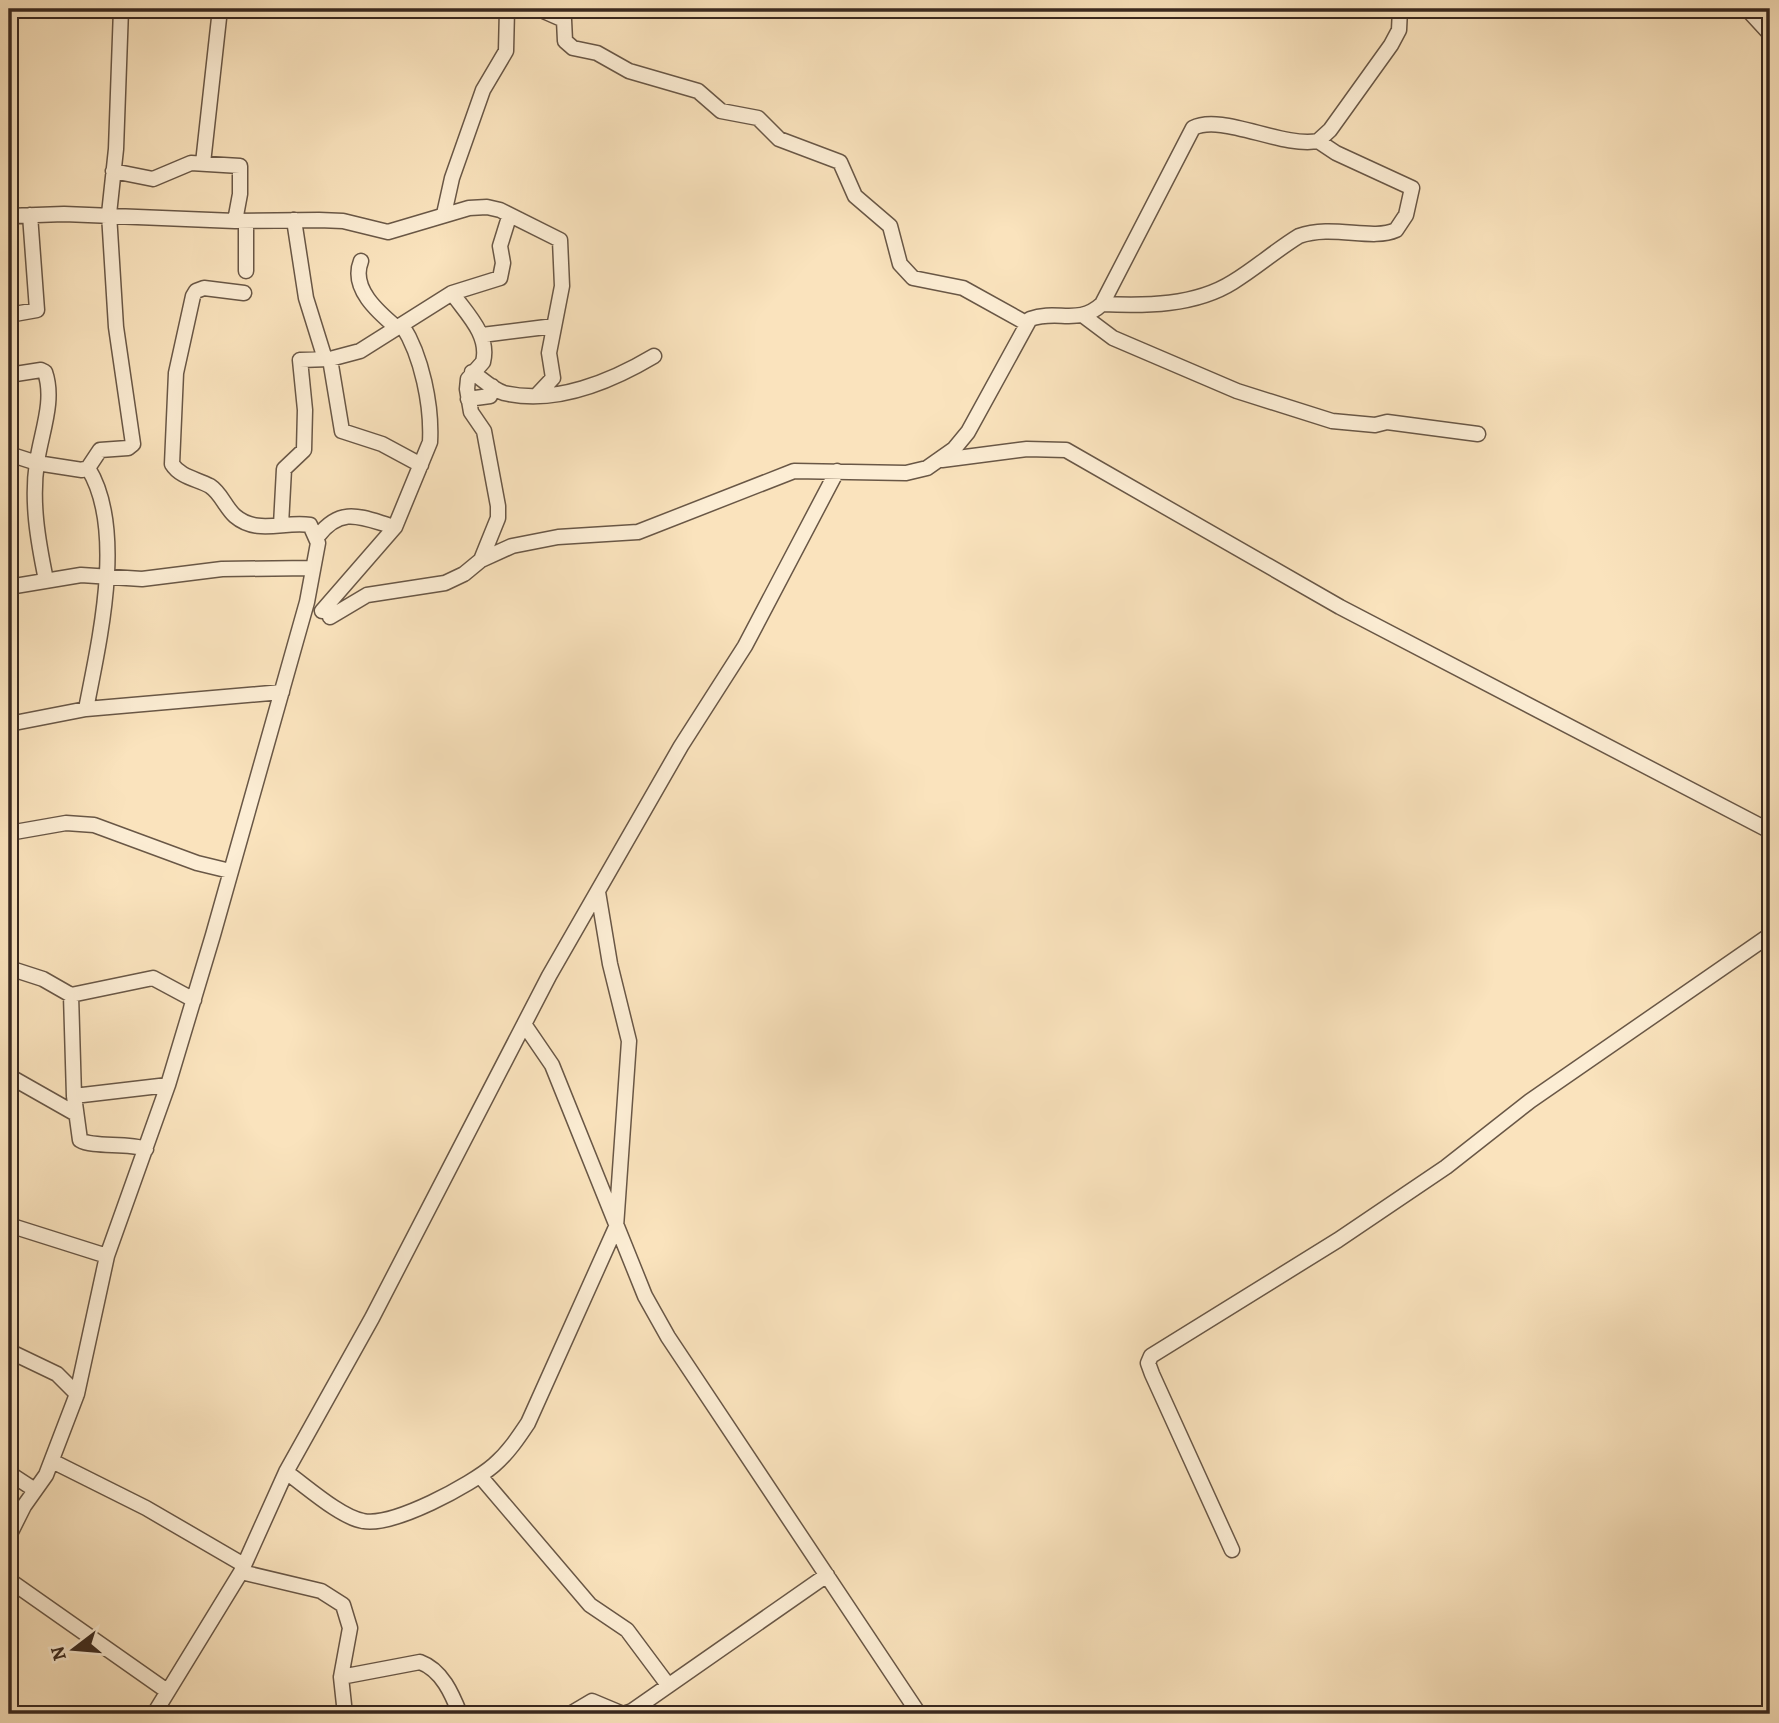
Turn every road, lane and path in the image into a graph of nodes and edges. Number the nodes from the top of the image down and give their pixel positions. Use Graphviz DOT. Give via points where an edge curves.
graph roads {
  1 [pos="121,9"];
  2 [pos="220,9"];
  3 [pos="507,9"];
  4 [pos="539,9"];
  5 [pos="1400,9"];
  6 [pos="1747,9"];
  7 [pos="1770,34"];
  8 [pos="1318,141"];
  9 [pos="203,163"];
  10 [pos="113,171"];
  11 [pos="108,214"];
  12 [pos="30,215"];
  13 [pos="444,215"];
  14 [pos="9,216"];
  15 [pos="509,217"];
  16 [pos="294,220"];
  17 [pos="240,221"];
  18 [pos="361,261"];
  19 [pos="246,271"];
  20 [pos="244,293"];
  21 [pos="452,293"];
  22 [pos="1102,304"];
  23 [pos="9,315"];
  24 [pos="1084,317"];
  25 [pos="1026,323"];
  26 [pos="554,326"];
  27 [pos="400,327"];
  28 [pos="482,335"];
  29 [pos="654,356"];
  30 [pos="327,359"];
  31 [pos="472,373"];
  32 [pos="9,375"];
  33 [pos="492,386"];
  34 [pos="538,394"];
  35 [pos="468,399"];
  36 [pos="1478,434"];
  37 [pos="9,454"];
  38 [pos="938,461"];
  39 [pos="37,463"];
  40 [pos="421,465"];
  41 [pos="88,468"];
  42 [pos="837,471"];
  43 [pos="281,525"];
  44 [pos="396,527"];
  45 [pos="318,536"];
  46 [pos="481,560"];
  47 [pos="312,568"];
  48 [pos="107,576"];
  49 [pos="46,580"];
  50 [pos="9,587"];
  51 [pos="282,692"];
  52 [pos="86,709"];
  53 [pos="9,724"];
  54 [pos="1770,831"];
  55 [pos="9,838"];
  56 [pos="230,871"];
  57 [pos="598,892"];
  58 [pos="1770,935"];
  59 [pos="9,968"];
  60 [pos="71,995"];
  61 [pos="194,1000"];
  62 [pos="524,1024"];
  63 [pos="9,1076"];
  64 [pos="168,1085"];
  65 [pos="74,1096"];
  66 [pos="76,1114"];
  67 [pos="146,1149"];
  68 [pos="9,1224"];
  69 [pos="616,1227"];
  70 [pos="107,1256"];
  71 [pos="9,1351"];
  72 [pos="76,1394"];
  73 [pos="52,1461"];
  74 [pos="286,1472"];
  75 [pos="9,1473"];
  76 [pos="480,1476"];
  77 [pos="35,1490"];
  78 [pos="9,1536"];
  79 [pos="1232,1550"];
  80 [pos="242,1568"];
  81 [pos="827,1575"];
  82 [pos="9,1580"];
  83 [pos="341,1677"];
  84 [pos="668,1685"];
  85 [pos="167,1690"];
  86 [pos="9,1708"];
  87 [pos="16,1714"];
  88 [pos="154,1714"];
  89 [pos="345,1714"];
  90 [pos="460,1714"];
  91 [pos="570,1714"];
  92 [pos="919,1714"];
  1 -- 10 [label="street"];
  2 -- 9 [label="street"];
  3 -- 13 [label="street" via="506,51 483,90"];
  4 -- 25 [label="street" via="564,20 565,41 573,48 597,53 629,71 684,84 721,111 758,118 779,139 840,162 859,201 890,226 900,264 913,278 963,288"];
  5 -- 8 [label="street" via="1399,30 1391,45"];
  6 -- 7 [label="street"];
  8 -- 22 [label="street" via="1292,142 1213,125 1193,128"];
  8 -- 22 [label="street" via="1412,188 1406,215 1396,230 1311,231 1218,289 1166,304"];
  9 -- 10 [label="street" via="186,164 160,178"];
  9 -- 17 [label="street" via="240,166"];
  10 -- 11 [label="street"];
  11 -- 12 [label="street"];
  11 -- 17 [label="street"];
  11 -- 41 [label="street" via="116,327 133,444 128,449 100,450"];
  12 -- 14 [label="street"];
  12 -- 23 [label="street" via="37,310"];
  13 -- 15 [label="street" via="487,207"];
  13 -- 16 [label="street" via="388,232 343,221"];
  15 -- 21 [label="street" via="500,248 502,276"];
  15 -- 26 [label="street" via="560,240 562,286"];
  16 -- 17 [label="street"];
  16 -- 30 [label="street" via="306,299"];
  17 -- 19 [label="street"];
  18 -- 27 [label="street" via="359,283 374,307"];
  20 -- 43 [label="street" via="204,288 193,296 176,373 171,460 178,472 216,491 236,517 255,526"];
  21 -- 27 [label="street"];
  21 -- 28 [label="street"];
  22 -- 24 [label="street"];
  24 -- 25 [label="street" via="1047,314"];
  24 -- 36 [label="street" via="1113,338 1237,391 1332,421 1387,422"];
  25 -- 38 [label="street" via="968,432"];
  26 -- 28 [label="street"];
  26 -- 34 [label="street" via="548,353 553,378"];
  27 -- 30 [label="street" via="360,351"];
  27 -- 40 [label="street" via="416,357 431,427"];
  28 -- 31 [label="street" via="484,362"];
  29 -- 34 [label="street" via="581,388"];
  30 -- 40 [label="street" via="342,431 382,444"];
  30 -- 43 [label="street" via="306,358 299,363 306,434 302,453 284,468"];
  31 -- 33 [label="street"];
  31 -- 35 [label="street" via="466,384"];
  32 -- 39 [label="street" via="41,370 48,379"];
  33 -- 34 [label="street" via="503,393"];
  33 -- 35 [label="street" via="490,396"];
  35 -- 46 [label="street" via="484,431 498,506 498,518"];
  37 -- 39 [label="street"];
  38 -- 42 [label="street" via="906,473"];
  38 -- 54 [label="street" via="1027,449 1066,450 1340,607"];
  39 -- 41 [label="street"];
  39 -- 49 [label="street" via="36,522"];
  40 -- 44 [label="street"];
  41 -- 48 [label="street" via="102,511"];
  42 -- 46 [label="street" via="794,471 638,532 534,541"];
  42 -- 57 [label="street" via="745,646 681,746"];
  43 -- 45 [label="street" via="310,525"];
  44 -- 45 [label="street" via="345,516 330,522"];
  44 -- 46 [label="street" via="326,614 367,595 445,583"];
  45 -- 47 [label="street"];
  47 -- 48 [label="street" via="222,569 142,579"];
  47 -- 51 [label="street"];
  48 -- 49 [label="street"];
  48 -- 52 [label="street"];
  49 -- 50 [label="street"];
  51 -- 52 [label="street"];
  51 -- 56 [label="street"];
  52 -- 53 [label="street"];
  55 -- 56 [label="street" via="66,824 94,825"];
  56 -- 61 [label="street"];
  57 -- 62 [label="street"];
  57 -- 69 [label="street" via="630,1053"];
  58 -- 79 [label="street" via="1530,1101 1446,1167 1151,1356 1152,1374"];
  59 -- 60 [label="street"];
  60 -- 61 [label="street" via="153,978"];
  60 -- 65 [label="street"];
  61 -- 64 [label="street"];
  62 -- 69 [label="street" via="552,1065"];
  62 -- 74 [label="street" via="372,1318"];
  63 -- 66 [label="street"];
  64 -- 65 [label="street"];
  64 -- 67 [label="street"];
  65 -- 66 [label="street"];
  66 -- 67 [label="street" via="83,1143 124,1143"];
  67 -- 70 [label="street"];
  68 -- 70 [label="street"];
  69 -- 76 [label="street" via="528,1423 512,1446"];
  69 -- 81 [label="street" via="668,1337"];
  70 -- 72 [label="street"];
  71 -- 72 [label="street" via="57,1374"];
  72 -- 73 [label="street"];
  73 -- 77 [label="street"];
  73 -- 80 [label="street" via="146,1508"];
  74 -- 76 [label="street" via="351,1518 374,1522 411,1510"];
  74 -- 80 [label="street"];
  75 -- 77 [label="street"];
  76 -- 84 [label="street" via="590,1605 627,1630"];
  77 -- 78 [label="street"];
  80 -- 83 [label="street" via="340,1601 350,1628"];
  80 -- 85 [label="street"];
  81 -- 84 [label="street"];
  81 -- 92 [label="street"];
  82 -- 85 [label="street"];
  83 -- 89 [label="street"];
  83 -- 90 [label="street" via="420,1662 443,1680"];
  84 -- 91 [label="street" via="627,1713 592,1701"];
  85 -- 88 [label="street"];
  86 -- 87 [label="street"];
}
